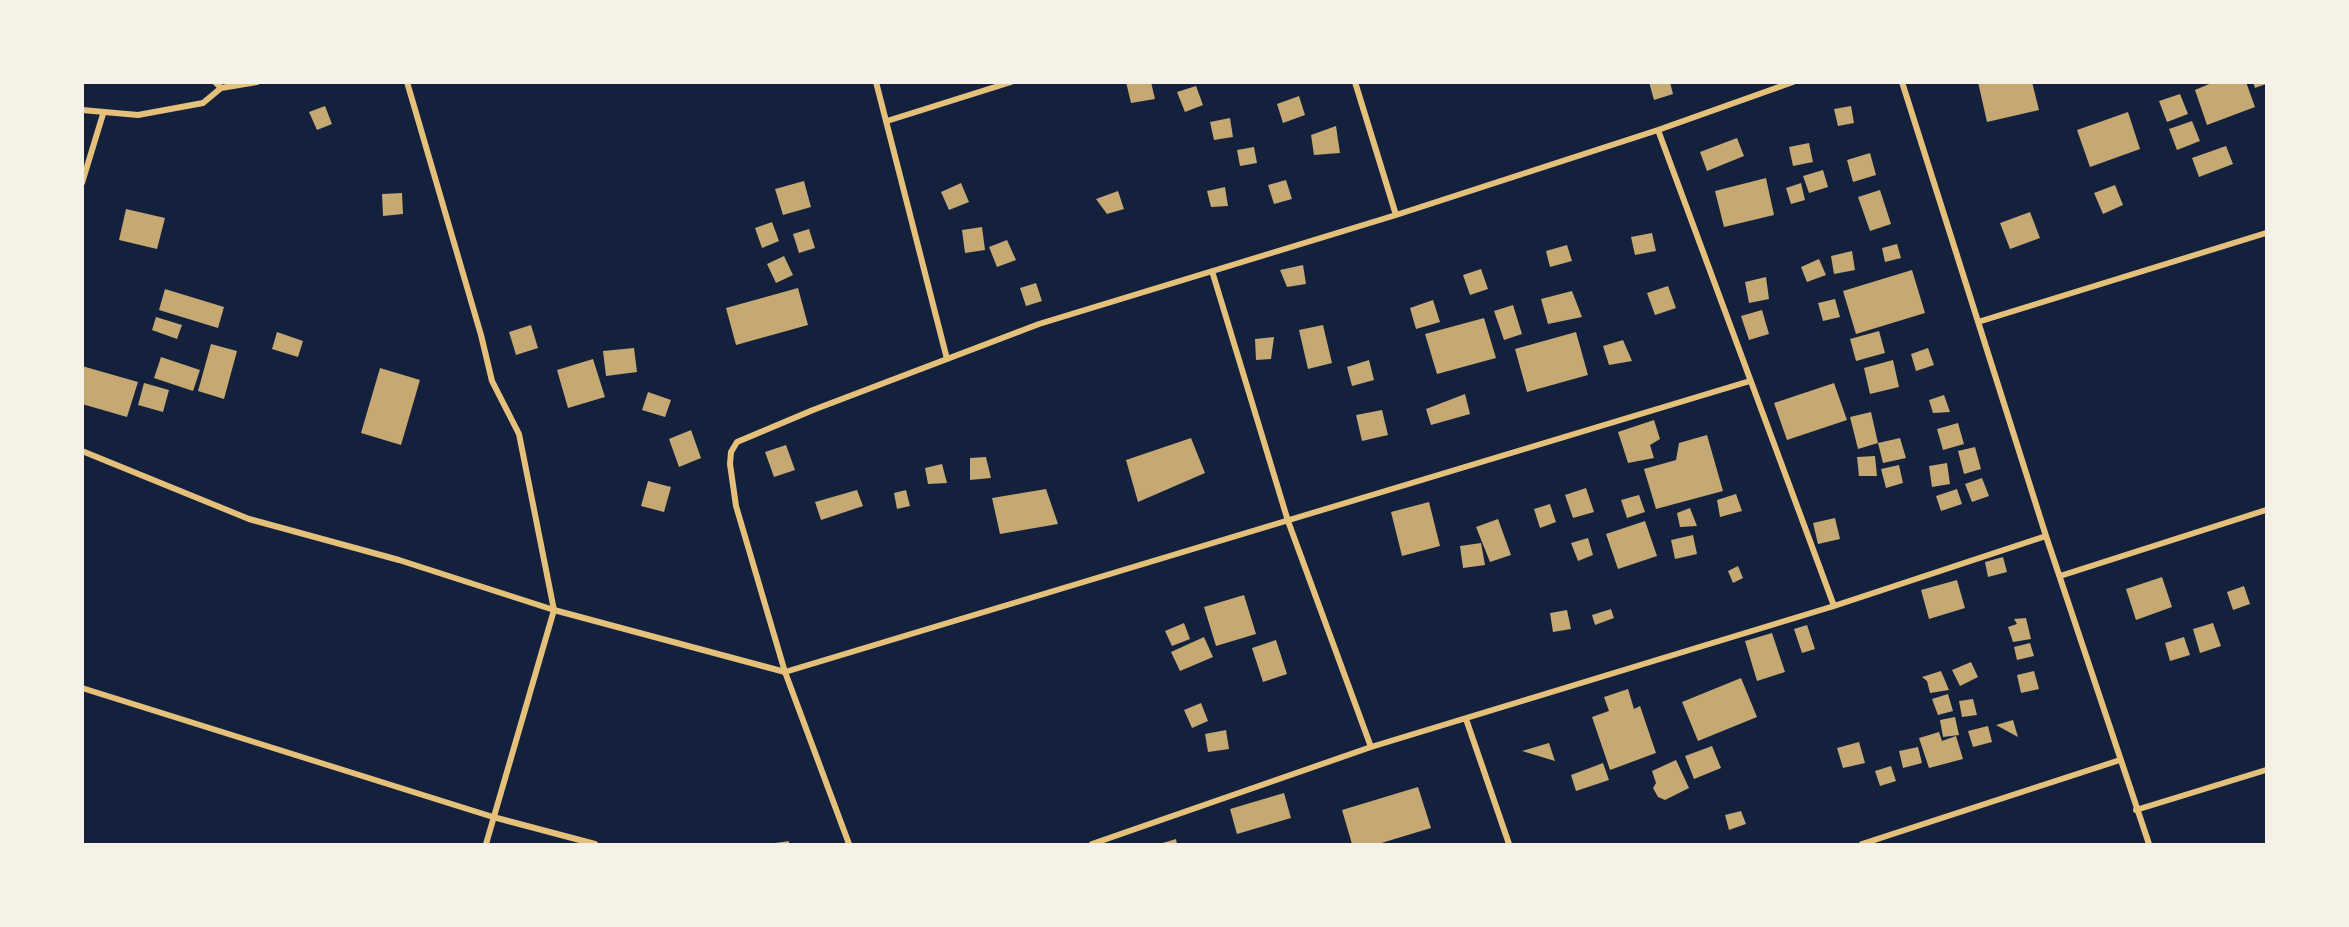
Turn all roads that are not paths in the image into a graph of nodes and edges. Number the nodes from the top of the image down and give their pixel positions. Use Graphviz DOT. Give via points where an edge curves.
graph roads {
  1 [pos="215,82"];
  2 [pos="257,82"];
  3 [pos="407,82"];
  4 [pos="876,82"];
  5 [pos="1011,82"];
  6 [pos="1355,82"];
  7 [pos="1792,82"];
  8 [pos="1902,82"];
  9 [pos="221,88"];
  10 [pos="82,110"];
  11 [pos="103,114"];
  12 [pos="887,121"];
  13 [pos="1658,130"];
  14 [pos="82,183"];
  15 [pos="1396,214"];
  16 [pos="2266,233"];
  17 [pos="1212,272"];
  18 [pos="1978,322"];
  19 [pos="947,359"];
  20 [pos="1750,381"];
  21 [pos="82,451"];
  22 [pos="2266,510"];
  23 [pos="1288,521"];
  24 [pos="2046,536"];
  25 [pos="2060,576"];
  26 [pos="1834,606"];
  27 [pos="554,610"];
  28 [pos="785,672"];
  29 [pos="82,688"];
  30 [pos="1466,719"];
  31 [pos="1371,747"];
  32 [pos="2120,760"];
  33 [pos="2266,770"];
  34 [pos="2136,810"];
  35 [pos="494,818"];
  36 [pos="486,844"];
  37 [pos="595,844"];
  38 [pos="849,844"];
  39 [pos="1092,844"];
  40 [pos="1509,844"];
  41 [pos="1862,844"];
  42 [pos="2149,844"];
  1 -- 9 [label="street"];
  2 -- 9 [label="street"];
  3 -- 27 [label="street" via="492,381 519,434"];
  4 -- 12 [label="street"];
  5 -- 12 [label="street"];
  6 -- 15 [label="street"];
  7 -- 13 [label="street"];
  8 -- 18 [label="street"];
  9 -- 11 [label="street" via="203,103 138,115"];
  10 -- 11 [label="street"];
  11 -- 14 [label="street"];
  12 -- 19 [label="street"];
  13 -- 15 [label="street"];
  13 -- 20 [label="street"];
  15 -- 17 [label="street"];
  16 -- 18 [label="street"];
  17 -- 19 [label="street" via="1039,324"];
  17 -- 23 [label="street"];
  18 -- 24 [label="street"];
  19 -- 28 [label="street" via="747,437 737,442 731,452 736,506"];
  20 -- 23 [label="street"];
  20 -- 26 [label="street"];
  21 -- 27 [label="street" via="249,519"];
  22 -- 25 [label="street"];
  23 -- 28 [label="street"];
  23 -- 31 [label="street"];
  24 -- 25 [label="street"];
  24 -- 26 [label="street"];
  25 -- 32 [label="street"];
  26 -- 30 [label="street"];
  27 -- 28 [label="street"];
  27 -- 35 [label="street"];
  28 -- 38 [label="street"];
  29 -- 35 [label="street"];
  30 -- 31 [label="street"];
  30 -- 40 [label="street"];
  31 -- 39 [label="street"];
  32 -- 34 [label="street"];
  32 -- 41 [label="street"];
  33 -- 34 [label="street"];
  34 -- 42 [label="street"];
  35 -- 36 [label="street"];
  35 -- 37 [label="street"];
}
